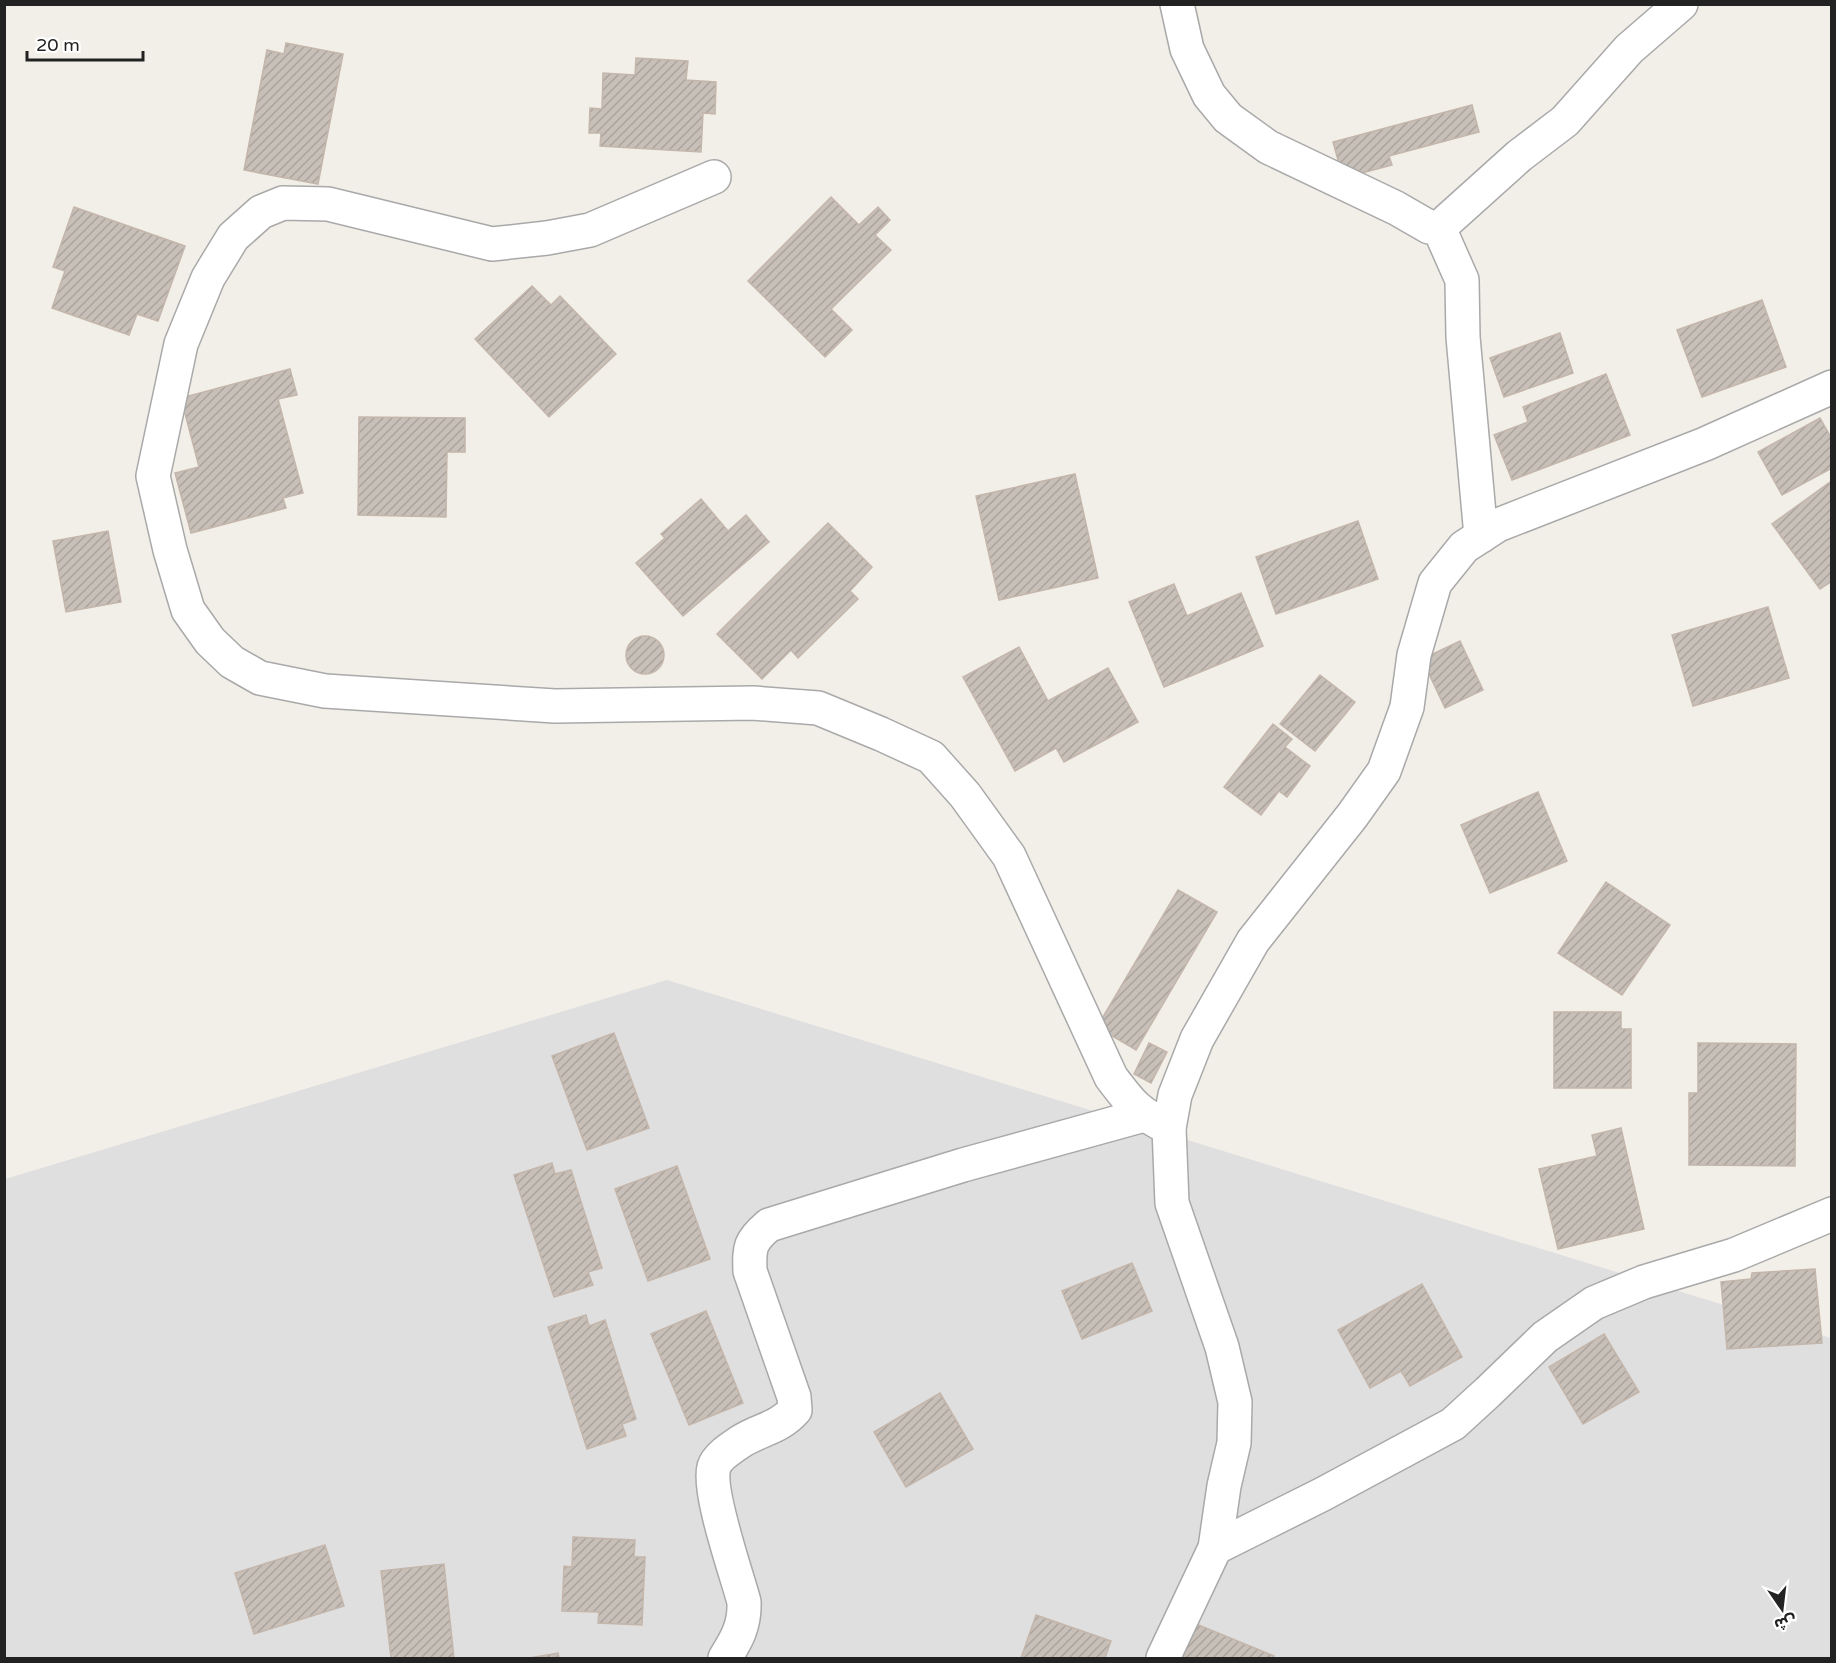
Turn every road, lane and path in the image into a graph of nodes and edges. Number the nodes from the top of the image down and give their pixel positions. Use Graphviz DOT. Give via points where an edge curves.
graph roads {
  1 [pos="1177,4"];
  2 [pos="1681,4"];
  3 [pos="714,177"];
  4 [pos="1439,228"];
  5 [pos="1832,387"];
  6 [pos="1481,536"];
  7 [pos="1156,1122"];
  8 [pos="1832,1214"];
  9 [pos="1215,1548"];
  10 [pos="725,1659"];
  11 [pos="1163,1659"];
  1 -- 4 [label="street" via="1187,49 1209,95 1228,118 1268,147 1429,227"];
  2 -- 4 [label="street" via="1629,49 1565,121 1519,156"];
  3 -- 7 [label="street" via="590,230 492,244 328,204 283,203 261,212 223,253 185,333 153,476 188,610 210,641 232,662 260,678 303,687 555,706 753,703 818,708 931,757 965,795 1009,856 1110,1077 1131,1104"];
  4 -- 6 [label="street" via="1462,280 1463,337"];
  5 -- 6 [label="street" via="1705,444 1498,525"];
  6 -- 7 [label="street" via="1464,547 1435,583 1414,655 1407,707 1384,771 1253,941 1197,1039 1175,1095"];
  7 -- 9 [label="street" via="1172,1203 1222,1347 1234,1402 1234,1443"];
  7 -- 10 [label="street" via="963,1165 780,1221 756,1236 749,1250 750,1272 794,1397 795,1410 785,1420 742,1441 721,1456 714,1467 713,1487 745,1617"];
  8 -- 9 [label="street" via="1734,1255 1644,1282 1594,1303 1545,1337 1453,1424"];
  9 -- 11 [label="street"];
}
